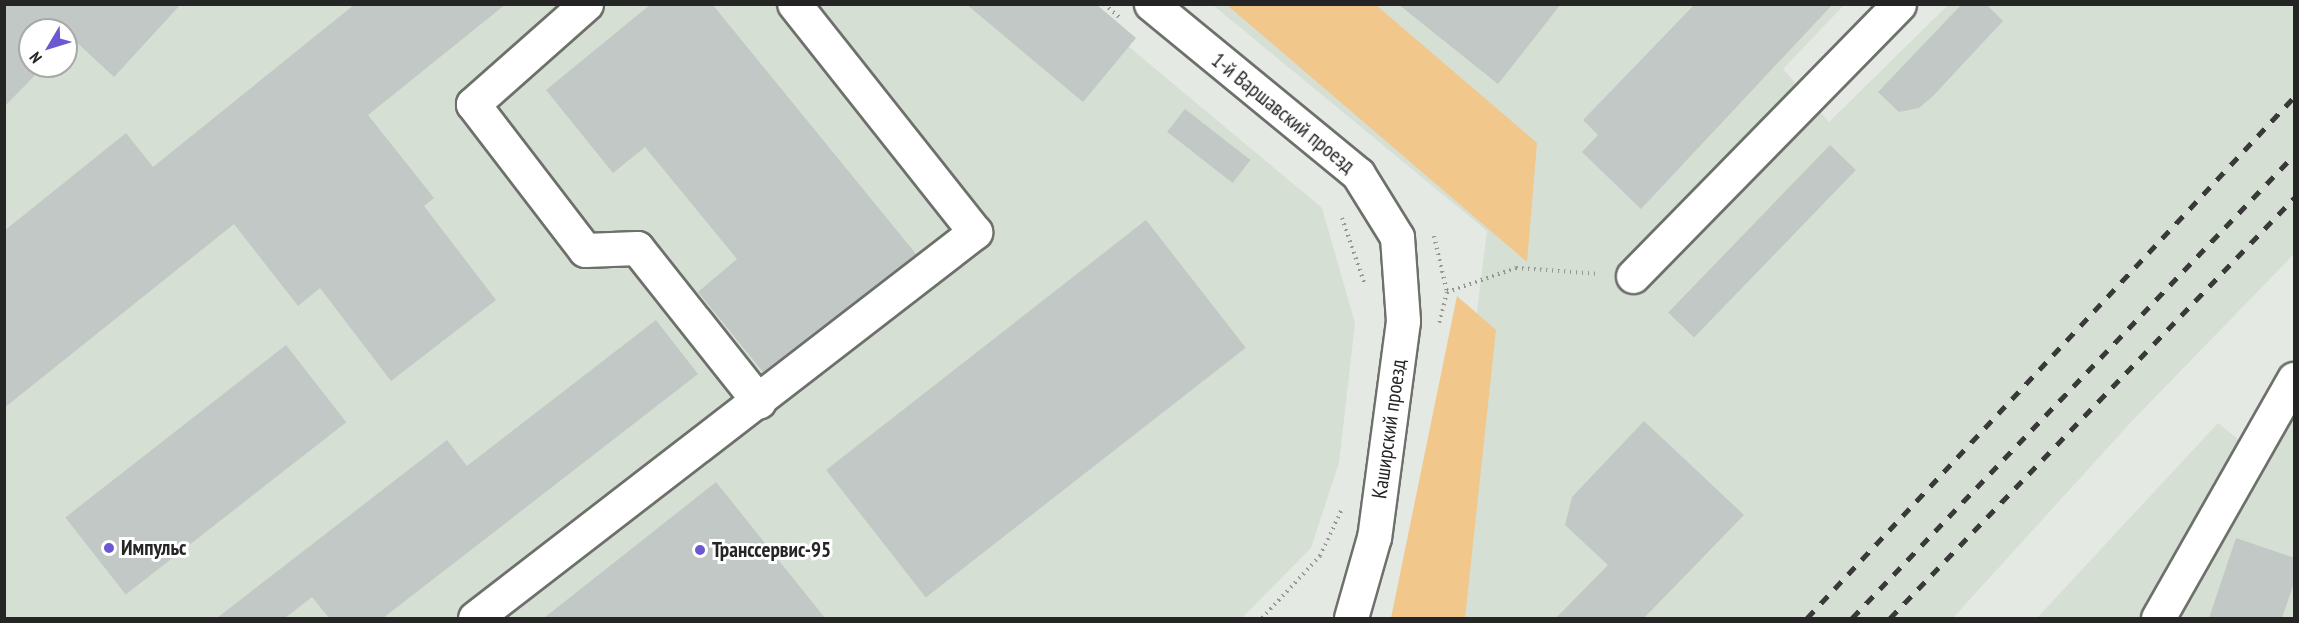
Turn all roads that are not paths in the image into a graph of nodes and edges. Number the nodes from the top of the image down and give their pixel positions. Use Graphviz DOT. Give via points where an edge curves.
graph roads {
  1 [pos="586,4"];
  2 [pos="794,4"];
  3 [pos="1151,4"];
  4 [pos="1899,4"];
  5 [pos="1397,237"];
  6 [pos="1633,276"];
  7 [pos="2295,379"];
  8 [pos="759,402"];
  9 [pos="475,618"];
  10 [pos="1351,618"];
  11 [pos="2158,618"];
  1 -- 8 [label="street" via="473,104 585,250 637,248"];
  2 -- 8 [label="street" via="975,232"];
  3 -- 5 [label="street, 1-й Варшавский проезд" via="1358,174"];
  4 -- 6 [label="street"];
  5 -- 10 [label="street, Каширский проезд" via="1403,321 1374,537"];
  7 -- 11 [label="street"];
  8 -- 9 [label="street"];
}
